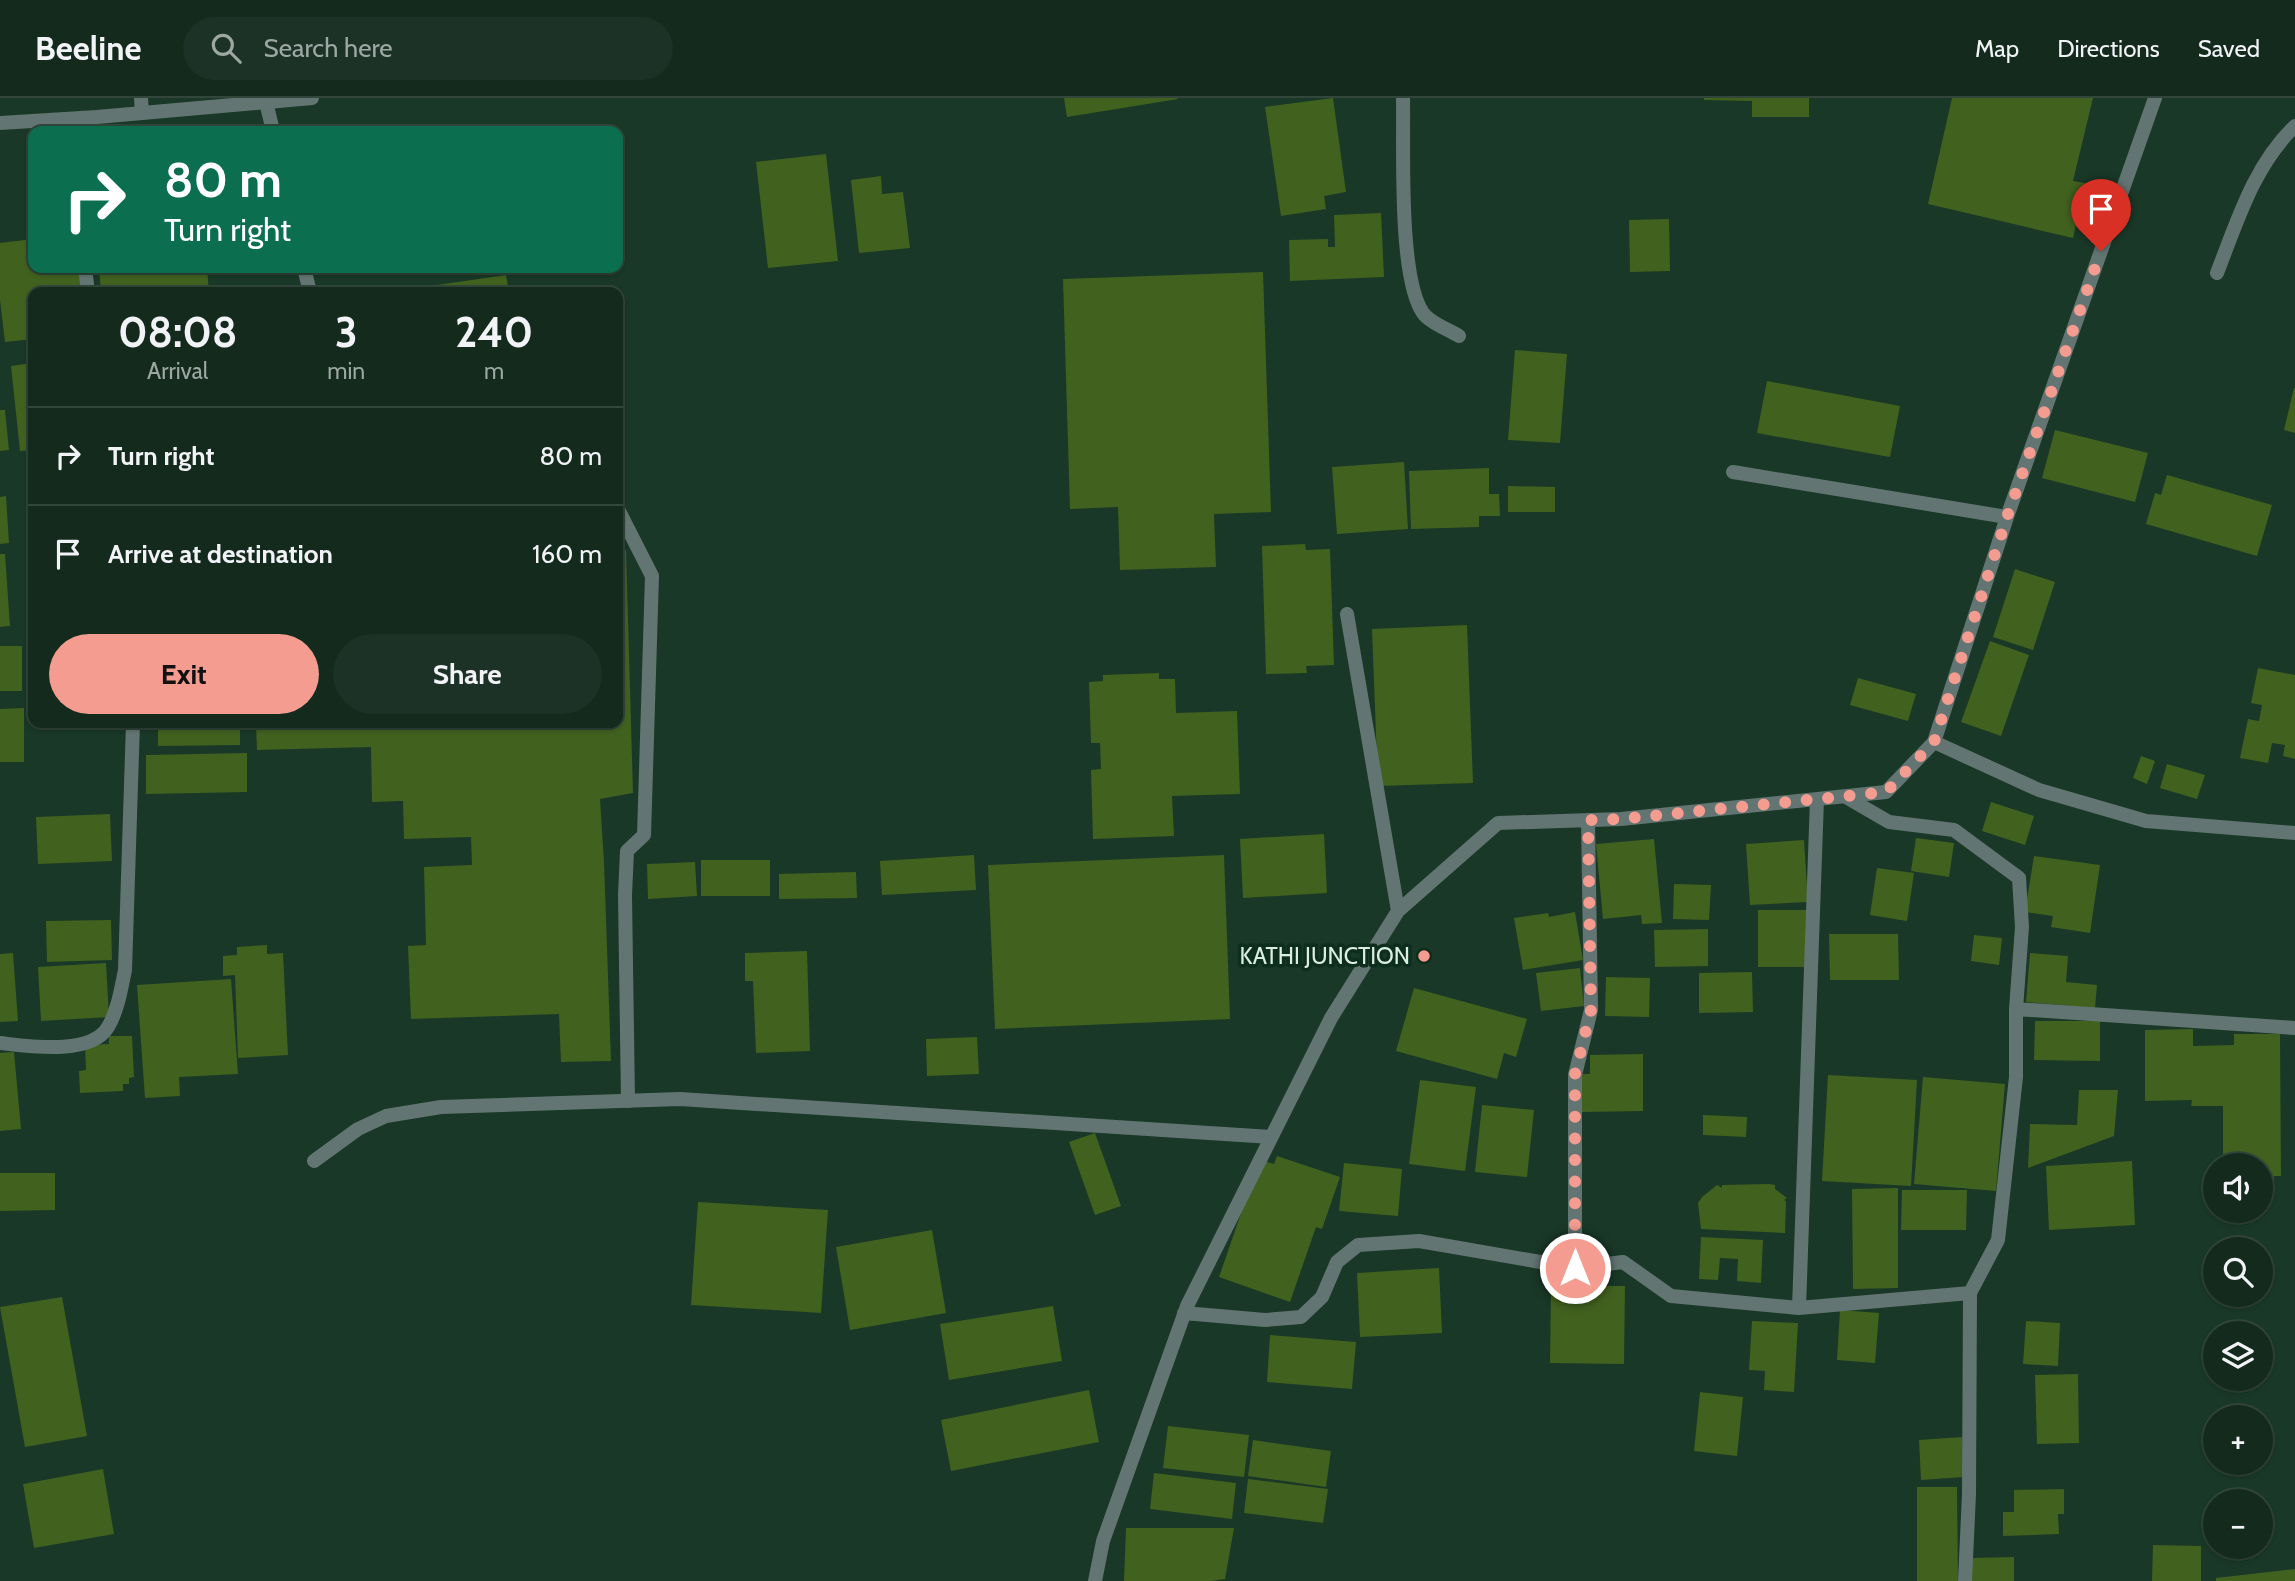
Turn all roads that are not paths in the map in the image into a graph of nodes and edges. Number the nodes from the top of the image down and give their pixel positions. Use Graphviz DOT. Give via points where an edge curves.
graph roads {
  1 [pos="312,98"];
  2 [pos="1404,98"];
  3 [pos="2155,98"];
  4 [pos="266,102"];
  5 [pos="142,105"];
  6 [pos="0,122"];
  7 [pos="81,125"];
  8 [pos="272,126"];
  9 [pos="2295,126"];
  10 [pos="2217,273"];
  11 [pos="1459,336"];
  12 [pos="1733,472"];
  13 [pos="2007,517"];
  14 [pos="623,519"];
  15 [pos="1347,614"];
  16 [pos="133,728"];
  17 [pos="1934,742"];
  18 [pos="1846,797"];
  19 [pos="1817,799"];
  20 [pos="1588,820"];
  21 [pos="2295,833"];
  22 [pos="1398,911"];
  23 [pos="2016,1009"];
  24 [pos="2295,1028"];
  25 [pos="0,1044"];
  26 [pos="628,1101"];
  27 [pos="1271,1137"];
  28 [pos="314,1161"];
  29 [pos="1575,1268"];
  30 [pos="1970,1293"];
  31 [pos="1799,1308"];
  32 [pos="1184,1313"];
  33 [pos="1095,1581"];
  34 [pos="1965,1581"];
  1 -- 4 [label="street"];
  2 -- 11 [label="street" via="1406,236 1412,284 1423,314"];
  3 -- 13 [label="street"];
  4 -- 5 [label="street"];
  4 -- 8 [label="street"];
  5 -- 7 [label="street"];
  6 -- 7 [label="street"];
  9 -- 10 [label="street" via="2278,142 2245,199"];
  12 -- 13 [label="street"];
  13 -- 17 [label="street"];
  14 -- 26 [label="street" via="652,576 644,835 627,850"];
  15 -- 22 [label="street"];
  16 -- 25 [label="street" via="125,970 107,1030 87,1043 52,1048"];
  17 -- 18 [label="street" via="1886,792"];
  17 -- 21 [label="street" via="2039,790 2146,821"];
  18 -- 19 [label="street"];
  18 -- 23 [label="street" via="1889,822 1954,830 2019,878 2022,927"];
  19 -- 20 [label="street"];
  19 -- 31 [label="street"];
  20 -- 22 [label="street" via="1499,823"];
  20 -- 29 [label="street" via="1591,1010 1575,1074"];
  22 -- 27 [label="street" via="1331,1018"];
  23 -- 24 [label="street"];
  23 -- 30 [label="street" via="2017,1077 1998,1240"];
  26 -- 27 [label="street" via="680,1099"];
  26 -- 28 [label="street" via="441,1107 386,1116 358,1129"];
  27 -- 32 [label="street"];
  29 -- 31 [label="street" via="1623,1262 1671,1296"];
  29 -- 32 [label="street" via="1419,1241 1358,1245 1337,1262 1322,1297 1301,1317 1265,1320"];
  30 -- 31 [label="street"];
  30 -- 34 [label="street"];
  32 -- 33 [label="street" via="1103,1541"];
}
